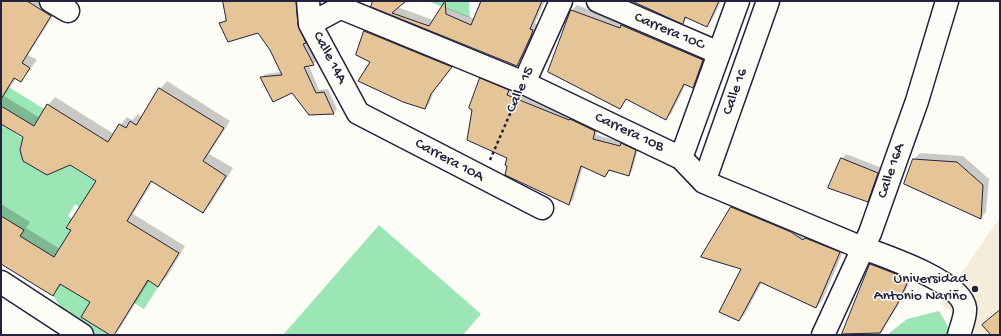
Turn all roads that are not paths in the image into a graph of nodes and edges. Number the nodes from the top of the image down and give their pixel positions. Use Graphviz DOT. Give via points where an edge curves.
graph roads {
  1 [pos="308,1"];
  2 [pos="561,1"];
  3 [pos="598,1"];
  4 [pos="738,1"];
  5 [pos="768,1"];
  6 [pos="947,1"];
  7 [pos="310,24"];
  8 [pos="719,53"];
  9 [pos="524,83"];
  10 [pos="358,113"];
  11 [pos="681,158"];
  12 [pos="704,182"];
  13 [pos="542,208"];
  14 [pos="865,248"];
  15 [pos="1,282"];
  16 [pos="82,335"];
  17 [pos="823,335"];
  18 [pos="959,335"];
  1 -- 7 [label="street, Calle 14A"];
  2 -- 9 [label="street, Calle 15"];
  3 -- 8 [label="street, Carrera 10C"];
  4 -- 8 [label="street, Calle 16"];
  5 -- 12 [label="street, Calle 16"];
  6 -- 14 [label="street, Calle 16A" via="917,101"];
  7 -- 9 [label="street, Carrera 10B" via="338,9 344,9"];
  7 -- 10 [label="street, Calle 14A"];
  8 -- 11 [label="street, Calle 16"];
  9 -- 11 [label="street, Carrera 10B"];
  10 -- 13 [label="street, Carrera 10A"];
  11 -- 12 [label="street, Carrera 10B"];
  12 -- 14 [label="street, Carrera 10B"];
  14 -- 17 [label="street, Calle 16A"];
  14 -- 18 [label="street, Carrera 10B" via="941,281 955,291 965,309"];
  15 -- 16 [label="street"];
}
